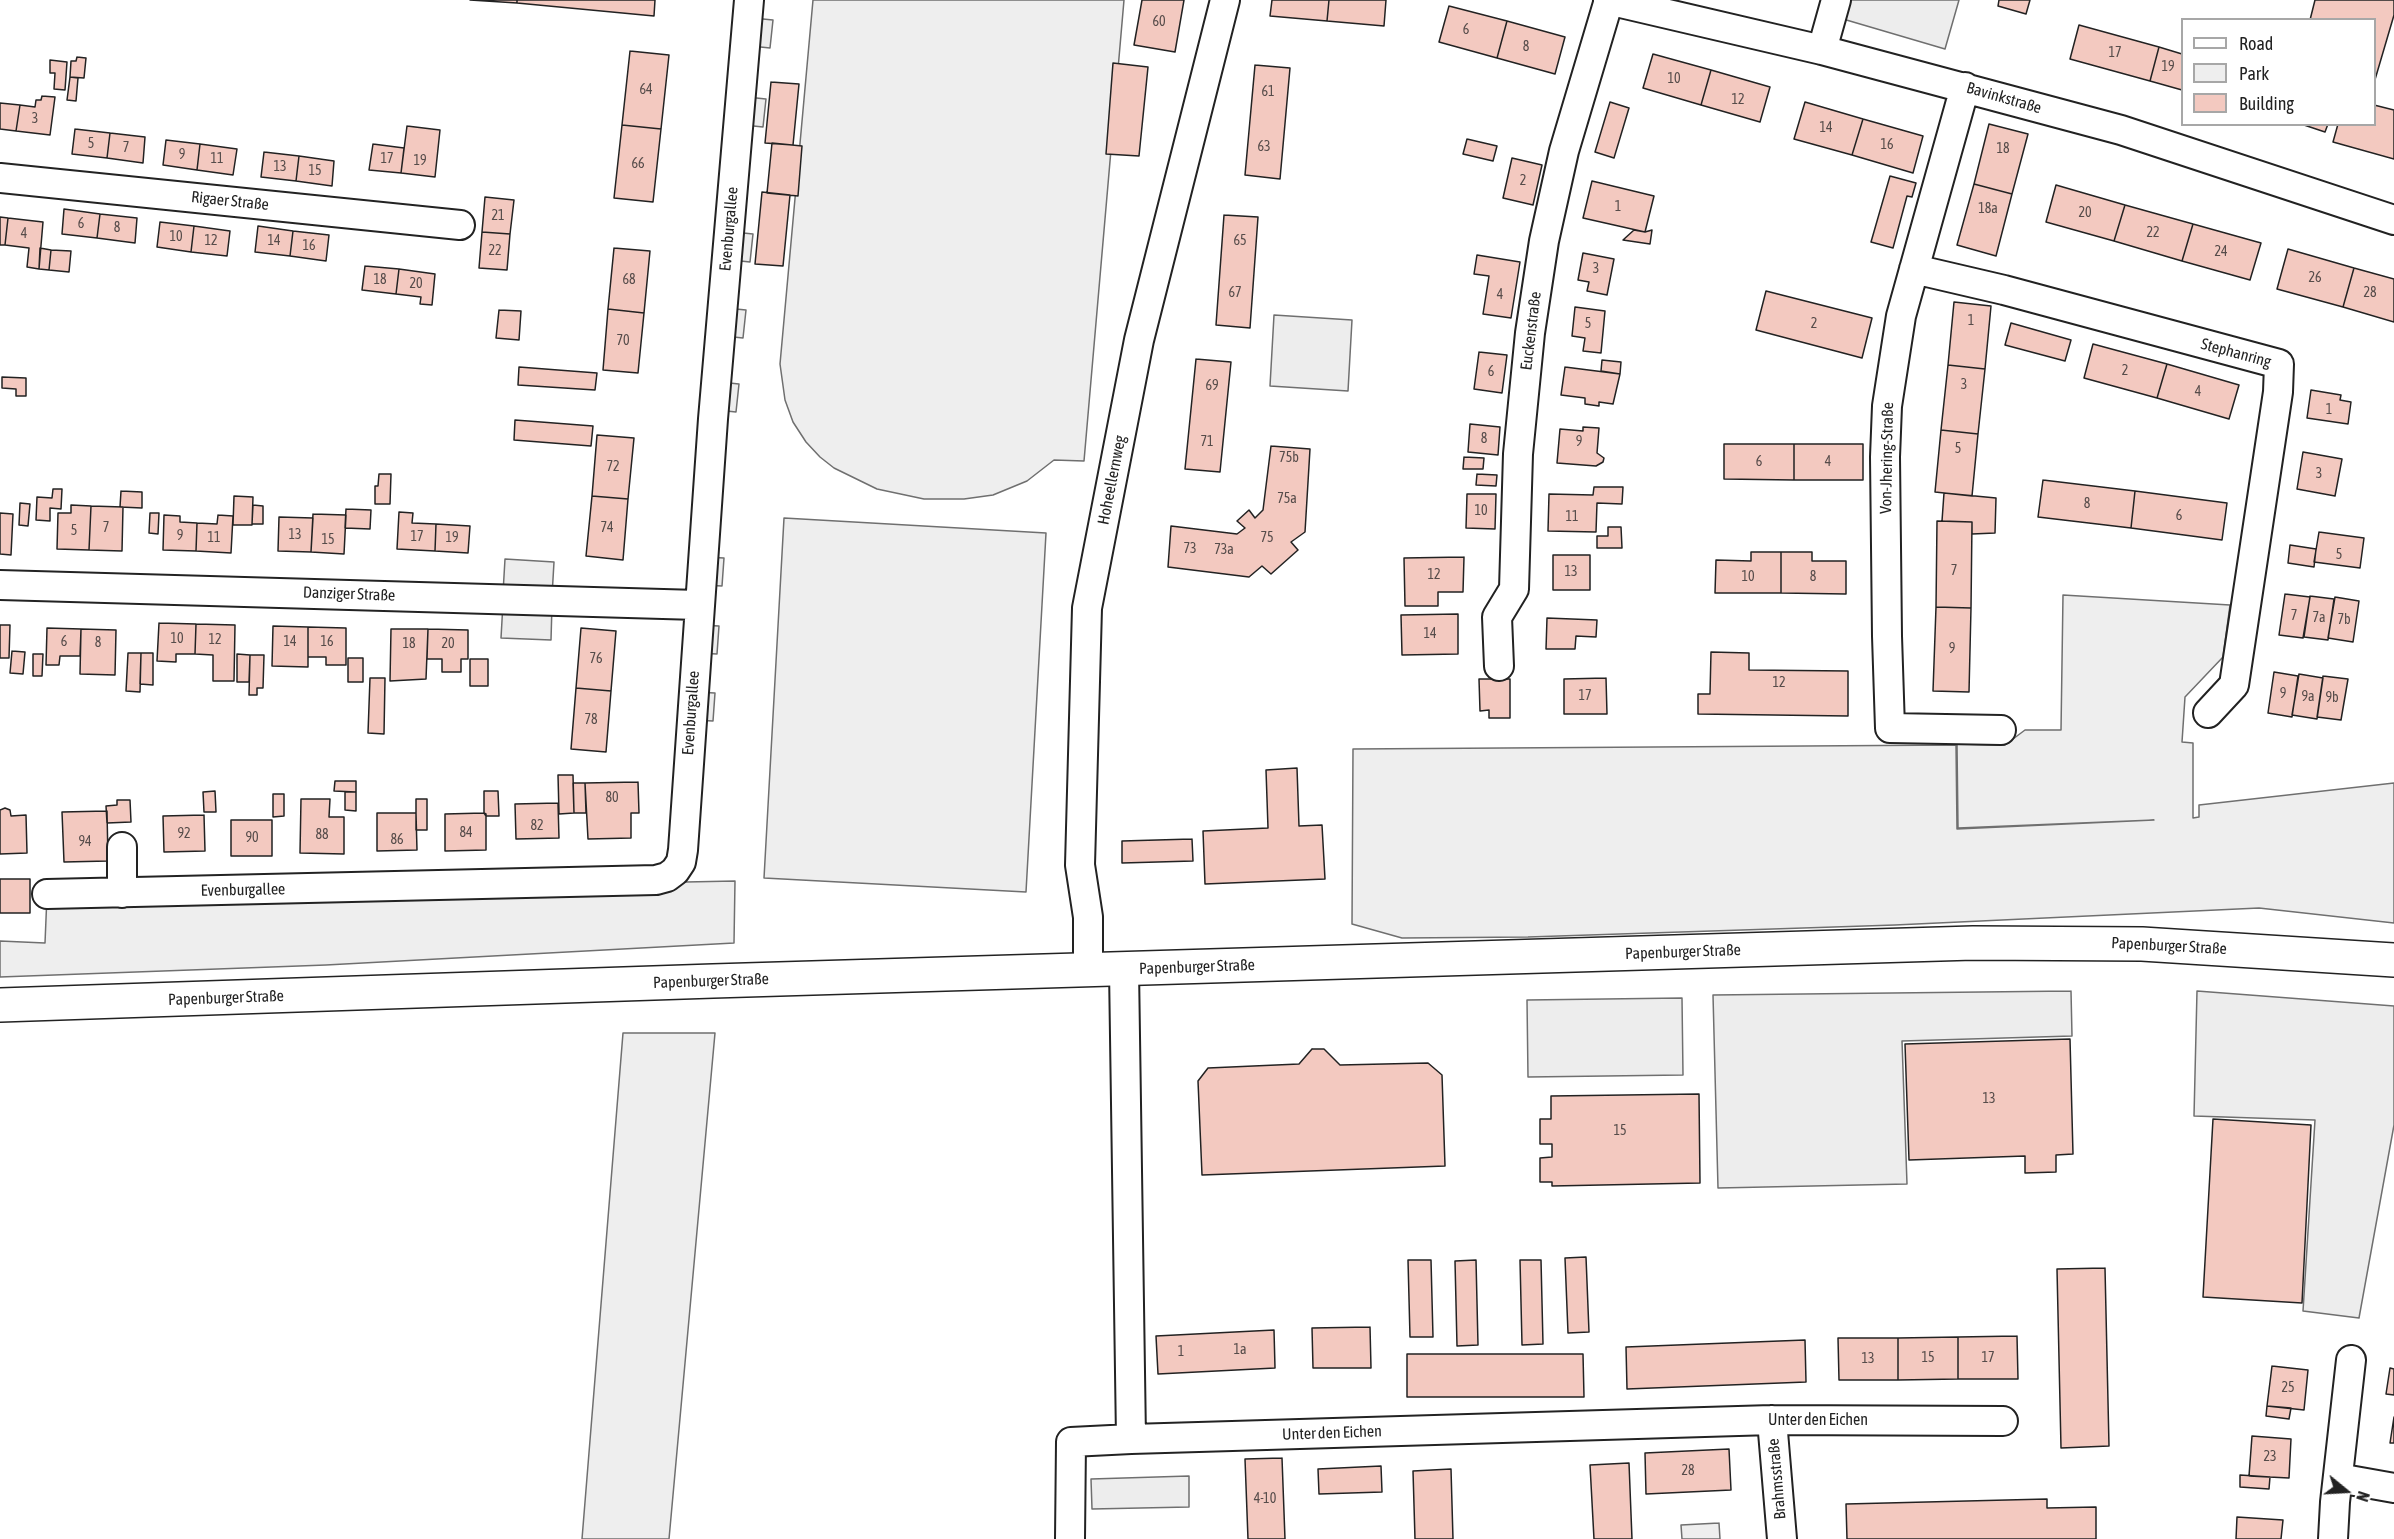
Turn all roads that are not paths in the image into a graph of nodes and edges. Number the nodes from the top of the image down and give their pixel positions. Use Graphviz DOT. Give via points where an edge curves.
graph roads {
  1 [pos="749,0"];
  2 [pos="1225,0"];
  3 [pos="1608,0"];
  4 [pos="1836,0"];
  5 [pos="1822,50"];
  6 [pos="1965,87"];
  7 [pos="0,178"];
  8 [pos="2394,220"];
  9 [pos="460,225"];
  10 [pos="1914,269"];
  11 [pos="0,585"];
  12 [pos="698,605"];
  13 [pos="1500,666"];
  14 [pos="2208,713"];
  15 [pos="2001,730"];
  16 [pos="122,847"];
  17 [pos="122,893"];
  18 [pos="47,894"];
  19 [pos="2394,960"];
  20 [pos="1124,969"];
  21 [pos="1088,970"];
  22 [pos="0,1005"];
  23 [pos="2351,1360"];
  24 [pos="1772,1420"];
  25 [pos="2003,1420"];
  26 [pos="1131,1439"];
  27 [pos="2338,1478"];
  28 [pos="2394,1488"];
  29 [pos="1070,1539"];
  30 [pos="1782,1539"];
  31 [pos="2333,1539"];
  1 -- 12 [label="street, Evenburgallee"];
  2 -- 21 [label="street, Hoheellernweg" via="1139,340 1087,608 1080,865 1088,917"];
  3 -- 5 [label="street, Bavinkstraße"];
  3 -- 13 [label="street, Euckenstraße" via="1564,151 1544,241 1518,454 1514,589 1497,617"];
  4 -- 5 [label="street"];
  5 -- 6 [label="street, Bavinkstraße"];
  6 -- 8 [label="street, Bavinkstraße" via="2121,130"];
  6 -- 10 [label="street, Von-Jhering-Straße"];
  7 -- 9 [label="street, Rigaer Straße"];
  10 -- 14 [label="street, Stephanring" via="2279,364 2234,685"];
  10 -- 15 [label="street, Von-Jhering-Straße" via="1900,316 1887,406 1890,728"];
  11 -- 12 [label="street, Danziger Straße"];
  12 -- 17 [label="street, Evenburgallee" via="683,850 681,862 667,877"];
  16 -- 17 [label="street"];
  17 -- 18 [label="street, Evenburgallee"];
  19 -- 20 [label="main road, Papenburger Straße" via="2142,944 1993,943"];
  20 -- 21 [label="main road, Papenburger Straße"];
  20 -- 26 [label="street"];
  21 -- 22 [label="main road, Papenburger Straße"];
  23 -- 27 [label="street"];
  24 -- 25 [label="street, Unter den Eichen"];
  24 -- 26 [label="street, Unter den Eichen"];
  24 -- 30 [label="street, Brahmsstraße"];
  26 -- 29 [label="street, Unter den Eichen" via="1071,1442"];
  27 -- 28 [label="street"];
  27 -- 31 [label="street"];
}
